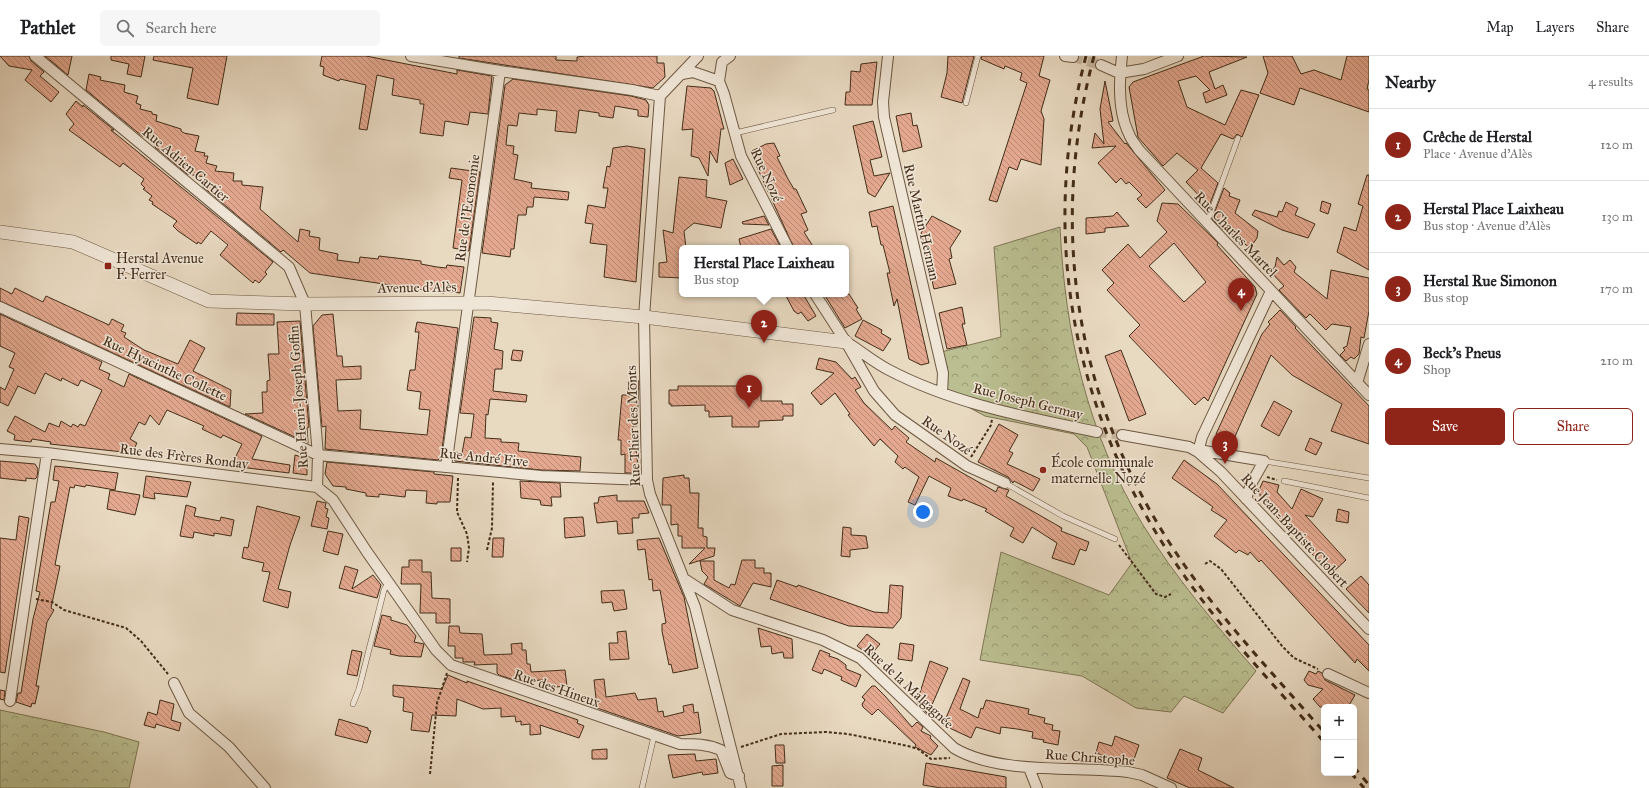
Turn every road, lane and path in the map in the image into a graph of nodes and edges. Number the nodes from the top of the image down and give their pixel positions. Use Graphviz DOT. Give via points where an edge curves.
graph roads {
  1 [pos="35,56"];
  2 [pos="411,56"];
  3 [pos="698,56"];
  4 [pos="888,56"];
  5 [pos="978,56"];
  6 [pos="1122,56"];
  7 [pos="1178,56"];
  8 [pos="724,57"];
  9 [pos="1101,65"];
  10 [pos="500,71"];
  11 [pos="1120,73"];
  12 [pos="682,74"];
  13 [pos="719,80"];
  14 [pos="660,96"];
  15 [pos="966,103"];
  16 [pos="833,110"];
  17 [pos="735,133"];
  18 [pos="1238,138"];
  19 [pos="1205,222"];
  20 [pos="0,232"];
  21 [pos="786,245"];
  22 [pos="1272,291"];
  23 [pos="817,297"];
  24 [pos="469,302"];
  25 [pos="305,304"];
  26 [pos="0,307"];
  27 [pos="644,317"];
  28 [pos="846,342"];
  29 [pos="1369,344"];
  30 [pos="1357,383"];
  31 [pos="942,393"];
  32 [pos="1369,395"];
  33 [pos="995,410"];
  34 [pos="1097,432"];
  35 [pos="1122,435"];
  36 [pos="0,449"];
  37 [pos="1198,452"];
  38 [pos="47,453"];
  39 [pos="318,455"];
  40 [pos="1264,461"];
  41 [pos="967,466"];
  42 [pos="446,467"];
  43 [pos="458,469"];
  44 [pos="494,472"];
  45 [pos="1257,475"];
  46 [pos="1369,478"];
  47 [pos="648,480"];
  48 [pos="1284,481"];
  49 [pos="1005,483"];
  50 [pos="317,487"];
  51 [pos="1246,498"];
  52 [pos="1369,498"];
  53 [pos="1115,539"];
  54 [pos="487,550"];
  55 [pos="468,562"];
  56 [pos="1205,564"];
  57 [pos="686,580"];
  58 [pos="389,582"];
  59 [pos="1170,594"];
  60 [pos="26,597"];
  61 [pos="1369,629"];
  62 [pos="447,674"];
  63 [pos="1328,674"];
  64 [pos="174,683"];
  65 [pos="1369,693"];
  66 [pos="10,701"];
  67 [pos="353,704"];
  68 [pos="654,736"];
  69 [pos="732,750"];
  70 [pos="969,756"];
  71 [pos="1029,768"];
  72 [pos="430,774"];
  73 [pos="739,776"];
  74 [pos="266,788"];
  75 [pos="642,788"];
  76 [pos="741,788"];
  77 [pos="1036,788"];
  78 [pos="1171,788"];
  1 -- 25 [label="street, Rue Adrien Cartier" via="289,267"];
  2 -- 10 [label="street"];
  3 -- 12 [label="street"];
  4 -- 31 [label="street, Rue Martin Herman" via="884,117 943,373"];
  5 -- 15 [label="lane"];
  6 -- 11 [label="street, Rue Charles Martel"];
  7 -- 11 [label="street" via="1144,69"];
  8 -- 13 [label="street"];
  9 -- 11 [label="street"];
  10 -- 14 [label="street"];
  10 -- 24 [label="street, Rue de l'Economie"];
  11 -- 19 [label="street, Rue Charles Martel" via="1124,119 1129,135 1155,169"];
  12 -- 13 [label="street" via="692,72"];
  12 -- 14 [label="street"];
  13 -- 17 [label="street, Rue Nozé"];
  14 -- 27 [label="street, Rue Thier des Monts"];
  16 -- 17 [label="lane"];
  17 -- 21 [label="street, Rue Nozé" via="741,156"];
  18 -- 19 [label="lane" via="1210,215"];
  19 -- 22 [label="street, Rue Charles Martel"];
  20 -- 25 [label="street, Avenue d'Alès" via="73,242 208,301"];
  22 -- 30 [label="street, Rue Charles Martel"];
  22 -- 37 [label="street" via="1202,437"];
  23 -- 28 [label="street, Rue Nozé"];
  24 -- 25 [label="street, Avenue d'Alès"];
  24 -- 27 [label="street, Avenue d'Alès"];
  24 -- 42 [label="street, Rue de l'Economie"];
  25 -- 39 [label="street, Rue Henri-Joseph Goffin"];
  26 -- 39 [label="street, Rue Hyacinthe Collette"];
  27 -- 28 [label="street, Avenue d'Alès"];
  27 -- 47 [label="street, Rue Thier des Monts"];
  28 -- 31 [label="street, Rue Joseph Germay" via="889,370"];
  28 -- 41 [label="street, Rue Nozé" via="874,391 895,415"];
  29 -- 30 [label="street"];
  30 -- 32 [label="street, Rue Charles Martel"];
  31 -- 33 [label="street, Rue Joseph Germay"];
  33 -- 34 [label="street, Rue Joseph Germay"];
  33 -- 41 [label="path" via="991,425"];
  35 -- 37 [label="street"];
  36 -- 38 [label="street, Rue des Frères Ronday"];
  37 -- 40 [label="street"];
  37 -- 51 [label="street, Rue Jean-Baptiste Clobert"];
  38 -- 50 [label="street, Rue des Frères Ronday"];
  38 -- 60 [label="street"];
  39 -- 42 [label="street, Rue André Five"];
  39 -- 50 [label="street, Rue Henri-Joseph Goffin"];
  40 -- 45 [label="street"];
  40 -- 46 [label="lane"];
  41 -- 49 [label="street, Rue Nozé"];
  42 -- 43 [label="street, Rue André Five"];
  43 -- 44 [label="street, Rue André Five"];
  43 -- 55 [label="path" via="457,512 467,534"];
  44 -- 47 [label="street, Rue André Five" via="607,480"];
  44 -- 54 [label="path" via="492,528"];
  45 -- 48 [label="path"];
  45 -- 51 [label="street"];
  47 -- 57 [label="street, Rue Thier des Monts" via="657,513"];
  48 -- 52 [label="lane"];
  49 -- 53 [label="lane, Rue Nozé" via="1063,516"];
  50 -- 58 [label="street, Rue des Hineux" via="333,500"];
  51 -- 61 [label="street, Rue Jean-Baptiste Clobert"];
  53 -- 59 [label="path" via="1156,594 1165,597"];
  56 -- 63 [label="path" via="1210,561 1221,569 1294,658"];
  57 -- 69 [label="street, Rue Thier des Monts"];
  57 -- 70 [label="street, Rue de la Malgagnée" via="732,610 823,640 860,658 954,748"];
  58 -- 67 [label="lane" via="384,590"];
  58 -- 68 [label="street, Rue des Hineux" via="436,650 444,660 455,667"];
  60 -- 64 [label="path" via="52,602 64,610 126,628 160,662"];
  60 -- 66 [label="street"];
  62 -- 72 [label="path" via="437,703"];
  63 -- 65 [label="street"];
  64 -- 74 [label="street" via="189,713 229,747"];
  68 -- 73 [label="street, Rue des Hineux" via="680,744 708,744 721,750 730,773"];
  68 -- 75 [label="lane"];
  69 -- 70 [label="path" via="782,734 826,732 908,746 918,749 931,759"];
  69 -- 73 [label="street, Rue Thier des Monts"];
  70 -- 71 [label="street, Rue de la Malgagnée"];
  71 -- 77 [label="street"];
  71 -- 78 [label="street, Rue Christophe" via="1128,772 1142,775"];
  73 -- 76 [label="street, Rue Thier des Monts"];
}
